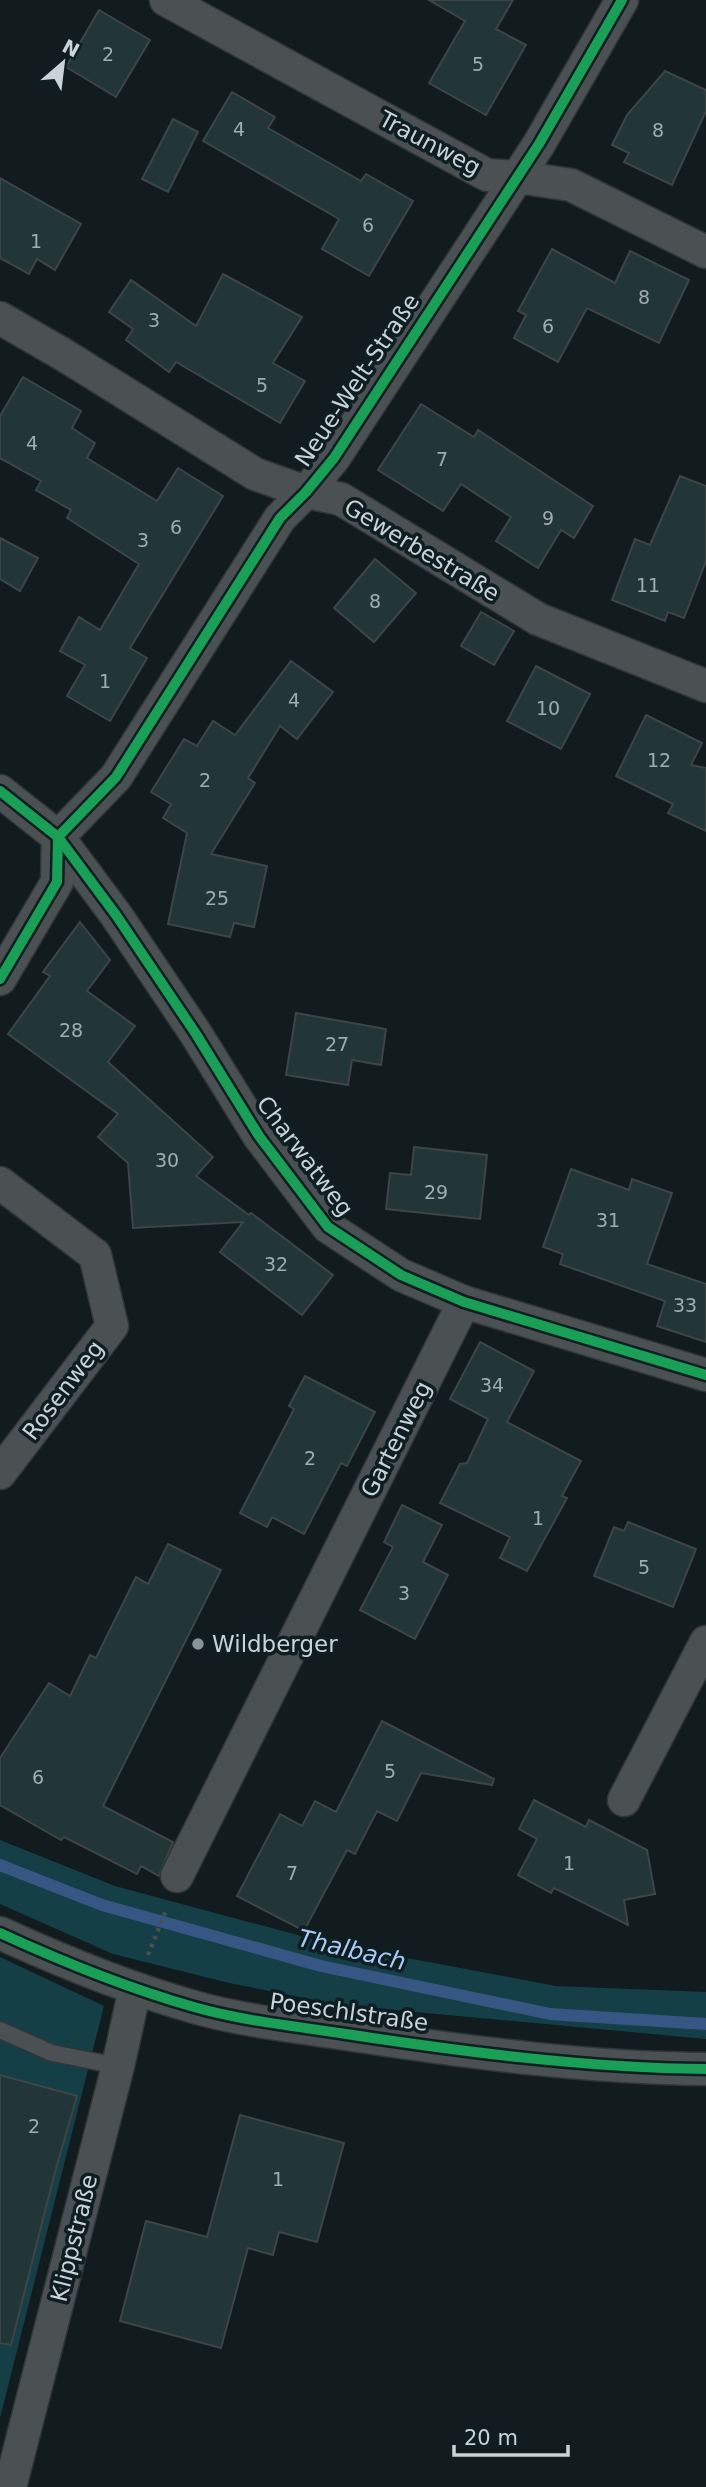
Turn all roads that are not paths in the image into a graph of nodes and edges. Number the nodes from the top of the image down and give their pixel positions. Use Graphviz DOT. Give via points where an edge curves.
graph roads {
  1 [pos="166,0"];
  2 [pos="622,0"];
  3 [pos="518,177"];
  4 [pos="706,252"];
  5 [pos="0,318"];
  6 [pos="306,492"];
  7 [pos="706,686"];
  8 [pos="0,791"];
  9 [pos="58,837"];
  10 [pos="0,979"];
  11 [pos="0,1183"];
  12 [pos="464,1302"];
  13 [pos="706,1375"];
  14 [pos="0,1473"];
  15 [pos="706,1642"];
  16 [pos="624,1800"];
  17 [pos="172,1890"];
  18 [pos="0,1933"];
  19 [pos="135,1989"];
  20 [pos="0,2030"];
  21 [pos="118,2066"];
  22 [pos="706,2069"];
  23 [pos="10,2487"];
  1 -- 3 [label="street, Traunweg" via="487,175"];
  2 -- 3 [label="street, Neue-Welt-Straße"];
  3 -- 4 [label="street, Traunweg" via="571,186"];
  3 -- 6 [label="street, Neue-Welt-Straße" via="334,458"];
  5 -- 6 [label="street, Gewerbestraße" via="255,474"];
  6 -- 7 [label="street, Gewerbestraße" via="341,499 538,619"];
  6 -- 9 [label="street, Neue-Welt-Straße" via="280,518 116,777"];
  8 -- 9 [label="street, Charwatweg"];
  9 -- 10 [label="street" via="57,882"];
  9 -- 12 [label="street, Charwatweg" via="175,1002 259,1136 328,1227 401,1275"];
  11 -- 14 [label="street, Rosenweg" via="95,1255 112,1326"];
  12 -- 13 [label="street, Charwatweg"];
  12 -- 17 [label="street, Gartenweg"];
  15 -- 16 [label="street"];
  18 -- 19 [label="street, Poeschlstraße"];
  19 -- 21 [label="street, Klippstraße"];
  19 -- 22 [label="street, Poeschlstraße" via="236,2017 399,2042 569,2062"];
  20 -- 21 [label="lane" via="52,2053"];
  21 -- 23 [label="street, Klippstraße"];
}
